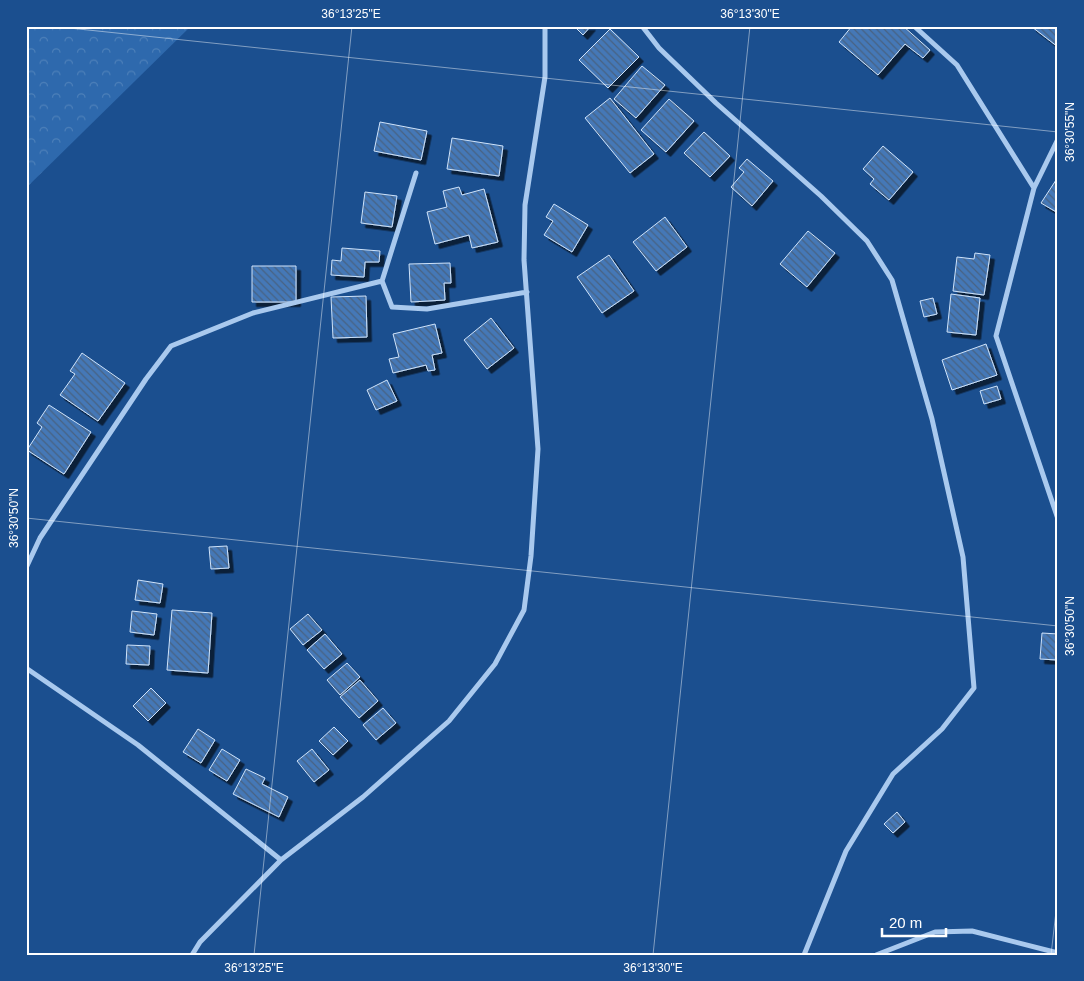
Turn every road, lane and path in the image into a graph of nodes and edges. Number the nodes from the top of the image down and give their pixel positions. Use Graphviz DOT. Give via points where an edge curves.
graph roads {
  1 [pos="545,26"];
  2 [pos="642,26"];
  3 [pos="914,26"];
  4 [pos="1058,139"];
  5 [pos="416,173"];
  6 [pos="1034,188"];
  7 [pos="382,281"];
  8 [pos="526,292"];
  9 [pos="1058,519"];
  10 [pos="26,568"];
  11 [pos="26,668"];
  12 [pos="280,860"];
  13 [pos="1058,953"];
  14 [pos="192,955"];
  15 [pos="804,955"];
  16 [pos="876,955"];
  1 -- 8 [label="street" via="545,77 525,205"];
  2 -- 15 [label="street" via="659,48 716,103 867,241 892,280 932,419 963,558 974,688 942,729 893,774 846,851"];
  3 -- 6 [label="street" via="957,65"];
  4 -- 6 [label="street"];
  5 -- 7 [label="street"];
  6 -- 9 [label="street" via="996,336"];
  7 -- 8 [label="street" via="392,306 426,309"];
  7 -- 10 [label="street" via="253,313 171,346 40,538"];
  8 -- 12 [label="street" via="538,449 532,556 524,610 495,664 449,721 363,798"];
  11 -- 12 [label="street" via="138,745"];
  12 -- 14 [label="street" via="200,942"];
  13 -- 16 [label="street" via="972,931 935,932"];
}
